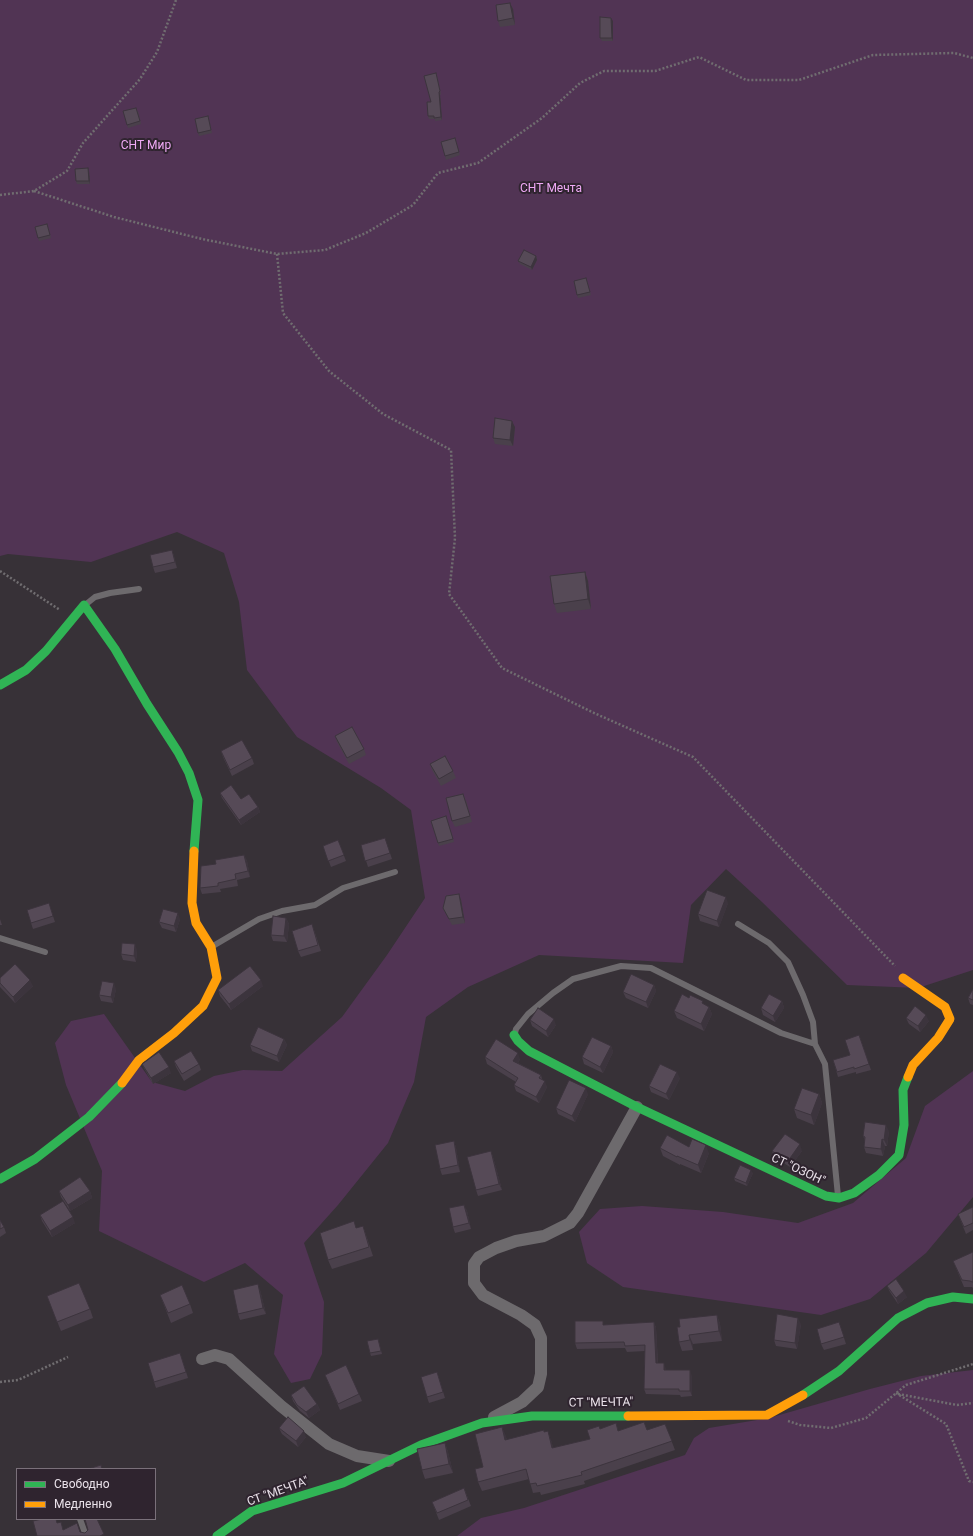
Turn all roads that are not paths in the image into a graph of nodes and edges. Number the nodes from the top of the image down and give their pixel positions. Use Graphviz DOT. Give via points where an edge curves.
graph roads {
  1 [pos="139,589"];
  2 [pos="84,606"];
  3 [pos="0,685"];
  4 [pos="394,872"];
  5 [pos="738,924"];
  6 [pos="0,938"];
  7 [pos="211,947"];
  8 [pos="45,952"];
  9 [pos="903,978"];
  10 [pos="514,1035"];
  11 [pos="815,1044"];
  12 [pos="637,1107"];
  13 [pos="0,1179"];
  14 [pos="838,1198"];
  15 [pos="973,1299"];
  16 [pos="202,1359"];
  17 [pos="482,1424"];
  18 [pos="390,1461"];
  19 [pos="80,1520"];
  20 [pos="86,1536"];
  21 [pos="217,1536"];
  1 -- 2 [label="lane" via="110,593 95,598"];
  2 -- 3 [label="street" via="46,651 26,670"];
  2 -- 7 [label="street" via="115,649 189,773 198,800 192,902 196,923"];
  4 -- 7 [label="lane" via="343,888 315,905 282,911 259,919"];
  5 -- 11 [label="lane" via="769,943 788,962 813,1022"];
  6 -- 8 [label="lane"];
  7 -- 13 [label="street" via="217,978 203,1006 139,1060 127,1078 89,1118 35,1159"];
  9 -- 14 [label="street" via="945,1007 950,1019 938,1038 913,1065 903,1090 904,1126 899,1155 879,1176 854,1193"];
  10 -- 11 [label="lane" via="528,1014 573,980 621,966 651,968 781,1033"];
  10 -- 12 [label="street, СТ \"ОЗОН\"" via="529,1051"];
  11 -- 14 [label="lane" via="825,1064"];
  12 -- 14 [label="street, СТ \"ОЗОН\"" via="826,1196"];
  12 -- 17 [label="street" via="570,1223 544,1236 496,1248 474,1264 474,1283 483,1295 521,1315 534,1325 541,1338 541,1374 538,1387 522,1402"];
  15 -- 17 [label="street, СТ \"МЕЧТА\"" via="952,1297 927,1303 898,1318 839,1371 802,1396 767,1414 532,1416"];
  16 -- 18 [label="street" via="215,1355 229,1359 281,1406 329,1444 357,1456"];
  17 -- 18 [label="street, СТ \"МЕЧТА\"" via="433,1440"];
  18 -- 21 [label="street, СТ \"МЕЧТА\"" via="344,1482 252,1511"];
  19 -- 20 [label="lane"];
}
